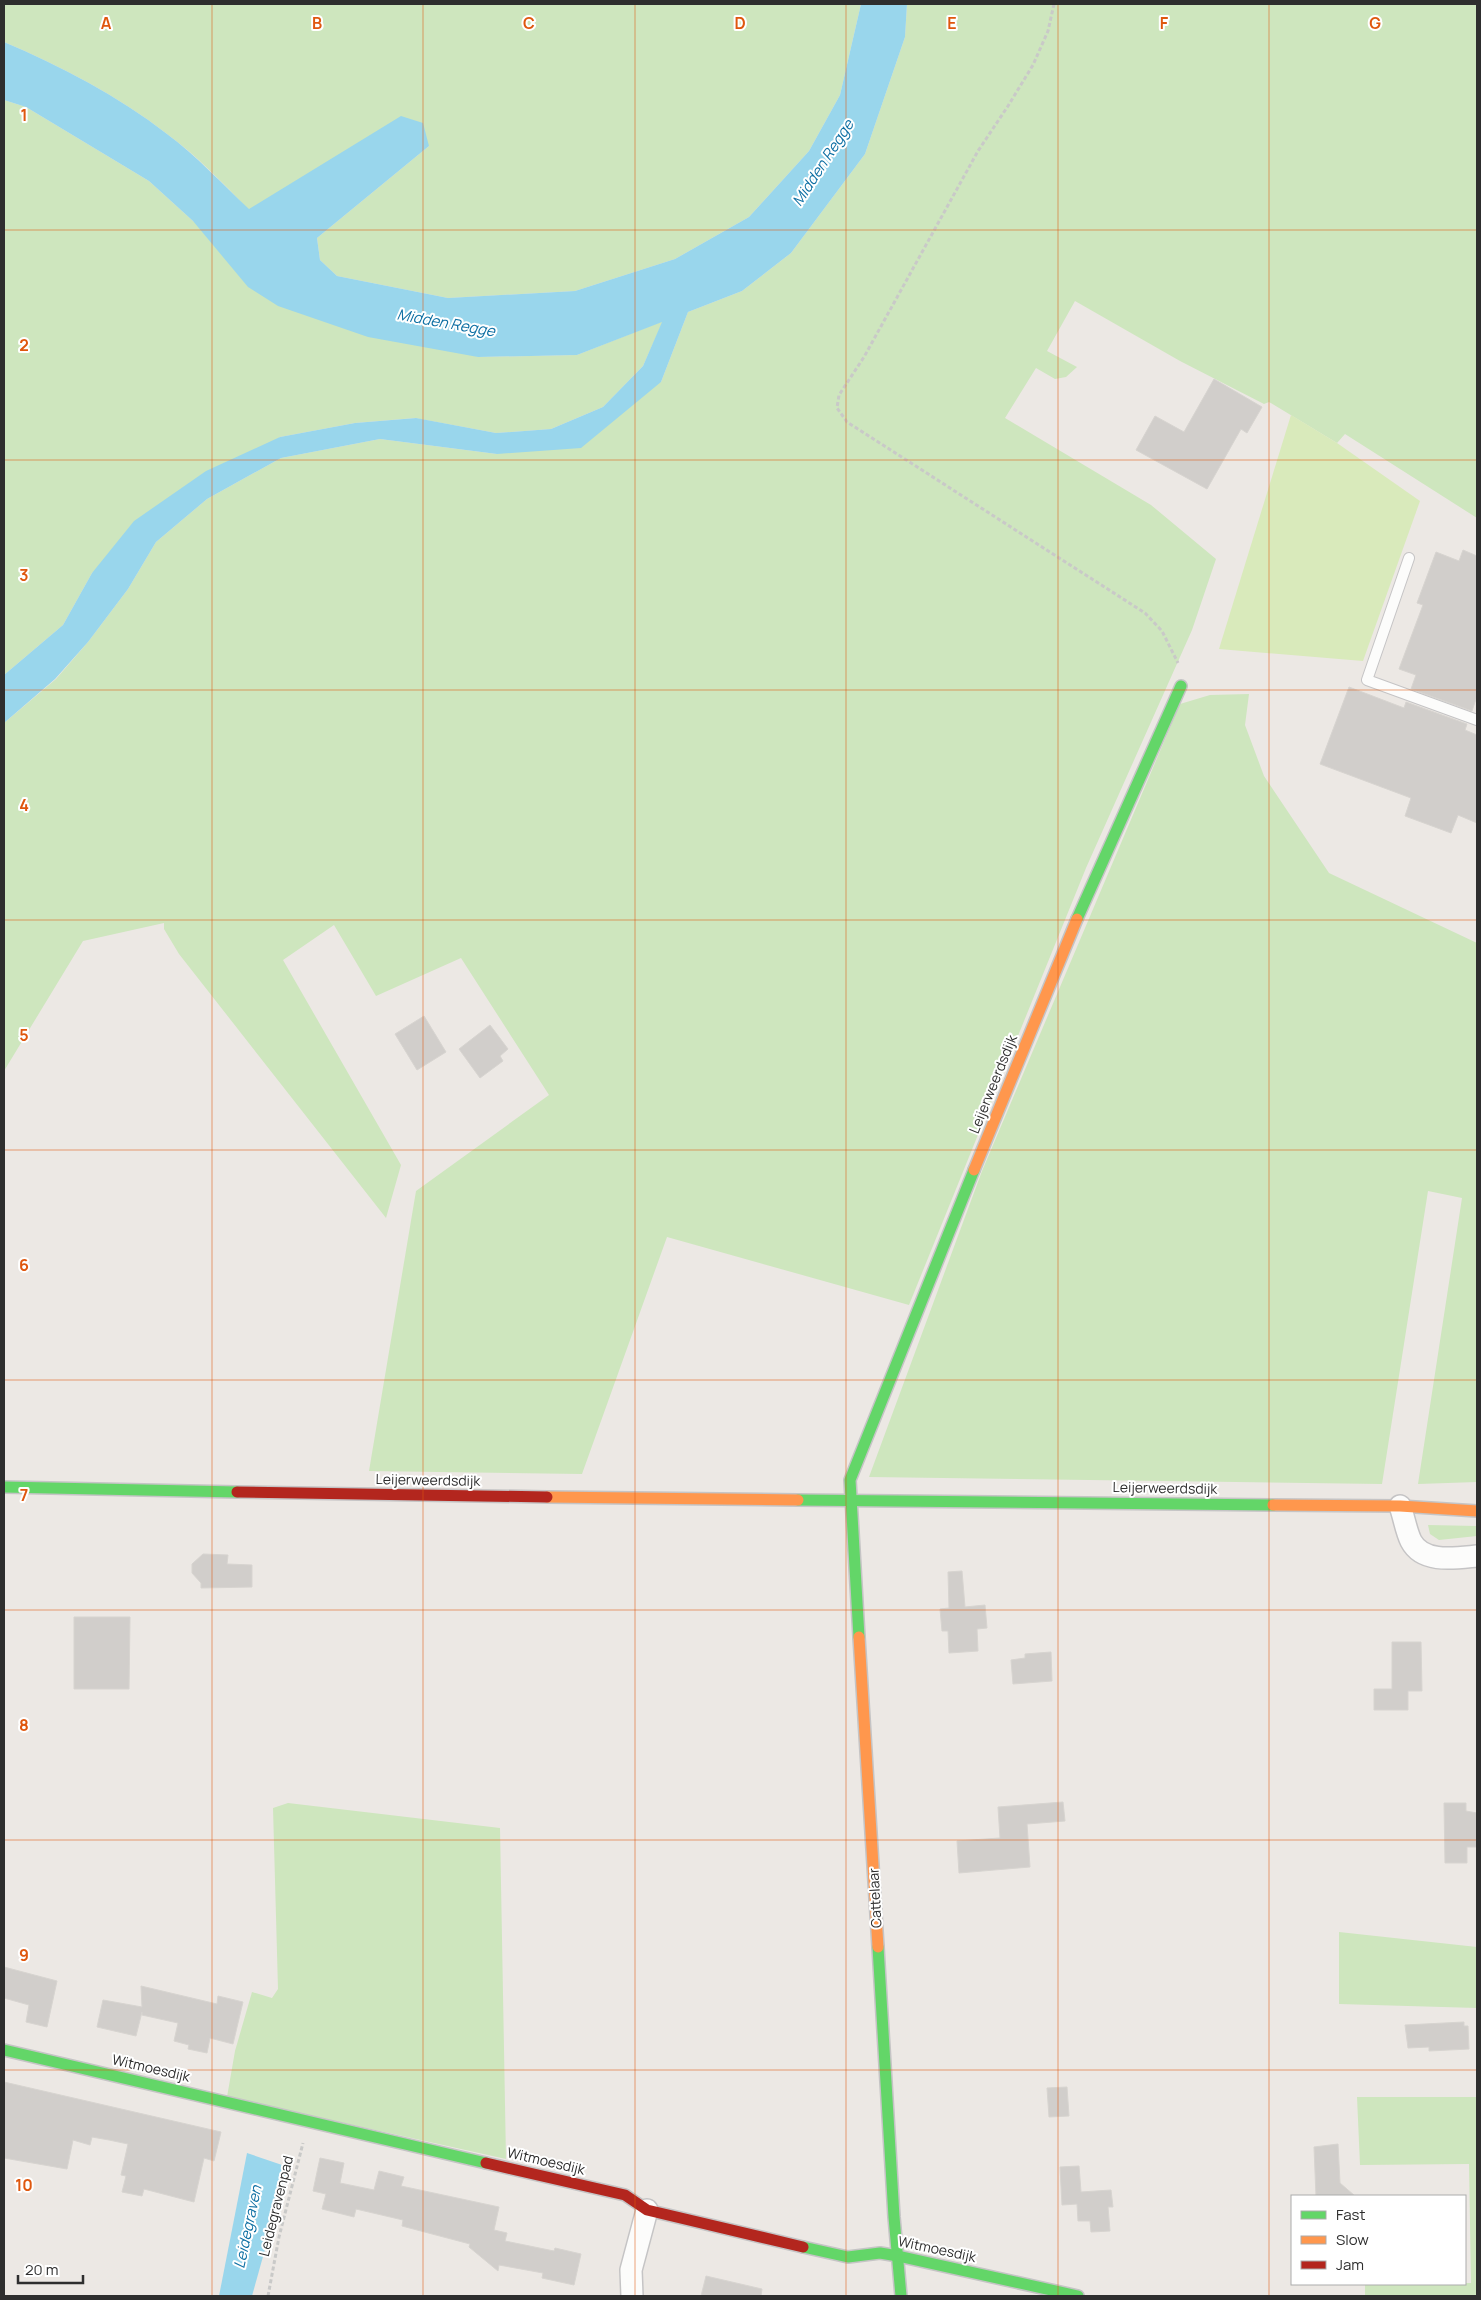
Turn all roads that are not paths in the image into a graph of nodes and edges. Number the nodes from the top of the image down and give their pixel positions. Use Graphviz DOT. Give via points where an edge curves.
graph roads {
  1 [pos="1408,558"];
  2 [pos="1181,686"];
  3 [pos="1477,720"];
  4 [pos="4,1488"];
  5 [pos="851,1499"];
  6 [pos="1400,1506"];
  7 [pos="1477,1511"];
  8 [pos="1477,1556"];
  9 [pos="4,2050"];
  10 [pos="647,2210"];
  11 [pos="898,2256"];
  12 [pos="632,2296"];
  13 [pos="901,2296"];
  14 [pos="1078,2296"];
  1 -- 3 [label="lane" via="1367,680"];
  2 -- 5 [label="street, Leijerweerdsdijk" via="1086,896 921,1298 850,1480"];
  4 -- 5 [label="street, Leijerweerdsdijk"];
  5 -- 6 [label="street, Leijerweerdsdijk"];
  5 -- 11 [label="street, Cattelaar"];
  6 -- 7 [label="street, Leijerweerdsdijk"];
  6 -- 8 [label="street" via="1411,1540 1418,1550 1433,1557"];
  9 -- 10 [label="street, Witmoesdijk" via="625,2195"];
  10 -- 11 [label="street, Witmoesdijk" via="848,2257 880,2253"];
  10 -- 12 [label="street" via="631,2270"];
  11 -- 13 [label="street, Cattelaar"];
  11 -- 14 [label="street, Witmoesdijk"];
}
